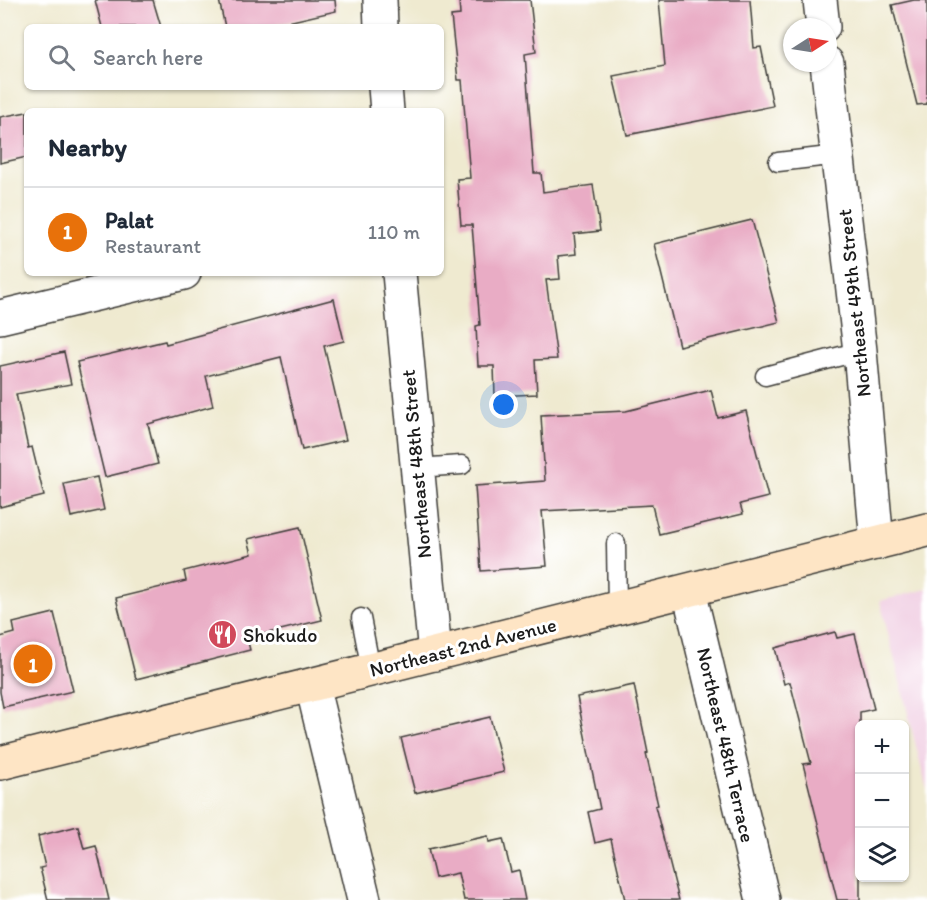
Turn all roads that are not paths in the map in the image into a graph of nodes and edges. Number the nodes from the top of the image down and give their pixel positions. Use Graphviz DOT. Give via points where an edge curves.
graph roads {
  1 [pos="380,0"];
  2 [pos="820,0"];
  3 [pos="822,18"];
  4 [pos="381,24"];
  5 [pos="828,72"];
  6 [pos="386,90"];
  7 [pos="387,108"];
  8 [pos="838,154"];
  9 [pos="778,162"];
  10 [pos="171,276"];
  11 [pos="399,276"];
  12 [pos="0,316"];
  13 [pos="860,351"];
  14 [pos="765,376"];
  15 [pos="462,465"];
  16 [pos="416,468"];
  17 [pos="927,530"];
  18 [pos="616,543"];
  19 [pos="877,543"];
  20 [pos="689,591"];
  21 [pos="617,608"];
  22 [pos="361,618"];
  23 [pos="435,654"];
  24 [pos="371,670"];
  25 [pos="312,685"];
  26 [pos="0,764"];
  27 [pos="364,900"];
  28 [pos="763,900"];
  1 -- 4 [label="street"];
  2 -- 3 [label="street"];
  5 -- 8 [label="street, Northeast 49th Street"];
  6 -- 7 [label="street"];
  8 -- 9 [label="lane"];
  8 -- 13 [label="street, Northeast 49th Street"];
  10 -- 12 [label="street"];
  11 -- 16 [label="street, Northeast 48th Street"];
  13 -- 14 [label="lane"];
  13 -- 19 [label="street, Northeast 49th Street"];
  15 -- 16 [label="lane"];
  16 -- 23 [label="street, Northeast 48th Street"];
  17 -- 19 [label="main road, Northeast 2nd Avenue"];
  18 -- 21 [label="lane"];
  19 -- 20 [label="main road, Northeast 2nd Avenue"];
  20 -- 21 [label="main road, Northeast 2nd Avenue"];
  20 -- 28 [label="street, Northeast 48th Terrace"];
  21 -- 23 [label="main road, Northeast 2nd Avenue"];
  22 -- 24 [label="lane"];
  23 -- 24 [label="main road, Northeast 2nd Avenue"];
  24 -- 25 [label="main road, Northeast 2nd Avenue"];
  25 -- 26 [label="main road, Northeast 2nd Avenue"];
  25 -- 27 [label="street"];
}
